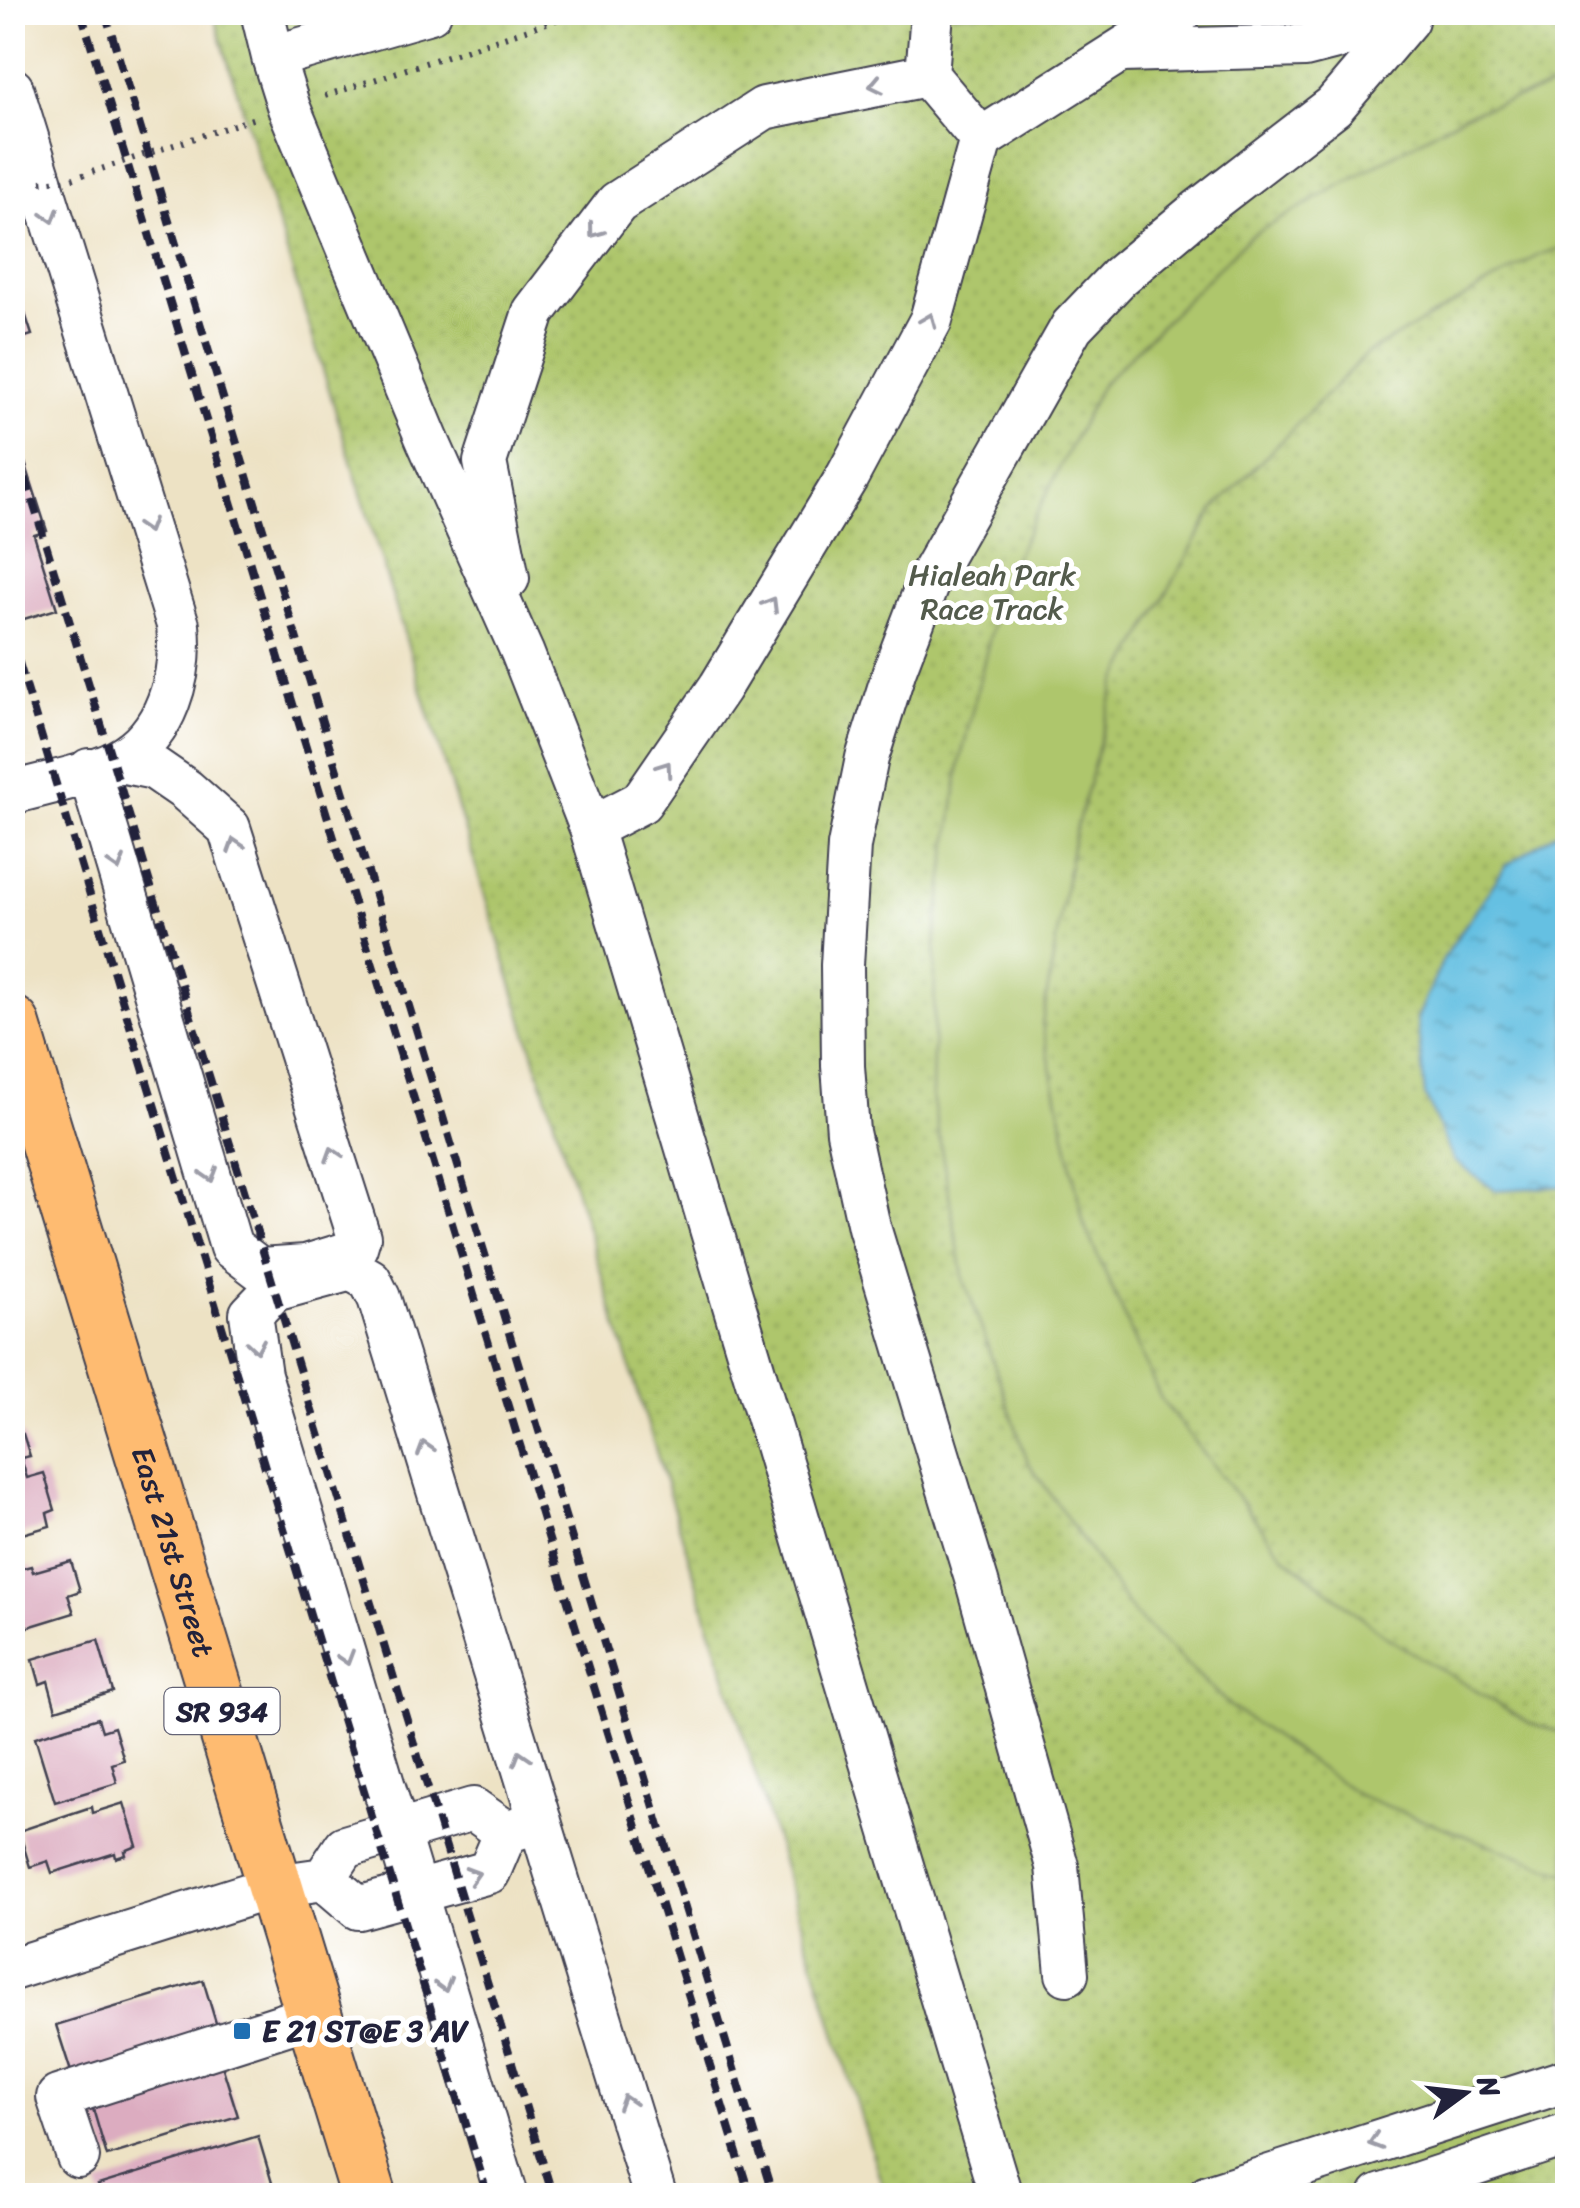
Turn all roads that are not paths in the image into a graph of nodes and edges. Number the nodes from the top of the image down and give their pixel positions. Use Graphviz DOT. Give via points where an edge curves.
graph roads {
  1 [pos="262,12"];
  2 [pos="430,12"];
  3 [pos="932,12"];
  4 [pos="1181,12"];
  5 [pos="1405,16"];
  6 [pos="1122,51"];
  7 [pos="273,57"];
  8 [pos="928,74"];
  9 [pos="12,89"];
  10 [pos="981,139"];
  11 [pos="522,652"];
  12 [pos="104,766"];
  13 [pos="12,793"];
  14 [pos="591,828"];
  15 [pos="12,1024"];
  16 [pos="523,1827"];
  17 [pos="399,1831"];
  18 [pos="299,1882"];
  19 [pos="416,1891"];
  20 [pos="12,1969"];
  21 [pos="1067,1974"];
  22 [pos="314,2015"];
  23 [pos="1568,2080"];
  24 [pos="1568,2134"];
  25 [pos="78,2157"];
  26 [pos="1292,2183"];
  27 [pos="368,2196"];
  28 [pos="506,2196"];
  29 [pos="655,2196"];
  30 [pos="1001,2196"];
  31 [pos="1208,2196"];
  32 [pos="1380,2196"];
  1 -- 7 [label="street"];
  2 -- 7 [label="street"];
  3 -- 8 [label="street"];
  4 -- 6 [label="street"];
  5 -- 6 [label="street" via="1305,46"];
  5 -- 21 [label="street" via="1334,106 1198,211 1072,326 930,576 866,758 849,846 842,998 854,1159 1057,1866"];
  6 -- 10 [label="street"];
  7 -- 11 [label="street" via="426,440"];
  8 -- 10 [label="street"];
  8 -- 11 [label="street, one-way" via="764,108 617,203 534,312 485,462"];
  9 -- 12 [label="street, one-way" via="178,625 181,654 163,714 145,738"];
  14 -- 10 [label="street, one-way" via="641,802 720,687 846,477 931,320"];
  11 -- 14 [label="street"];
  12 -- 12 [label="street, one-way" via="231,1247 260,1268 306,1266 348,1254 360,1237 229,828 154,768"];
  12 -- 13 [label="street"];
  14 -- 30 [label="street"];
  15 -- 18 [label="main road, East 21st Street / SR 934"];
  16 -- 17 [label="street" via="472,1809"];
  16 -- 17 [label="street, one-way" via="379,1298 370,1280 351,1269 274,1290 251,1314 260,1375"];
  19 -- 16 [label="street, one-way" via="489,1872"];
  29 -- 16 [label="street, one-way"];
  17 -- 18 [label="street" via="345,1847"];
  17 -- 19 [label="street"];
  18 -- 19 [label="street" via="358,1908"];
  18 -- 20 [label="street"];
  18 -- 22 [label="main road, East 21st Street / SR 934"];
  19 -- 28 [label="street, one-way"];
  22 -- 25 [label="street" via="58,2097"];
  22 -- 27 [label="main road, East 21st Street / SR 934"];
  23 -- 26 [label="street, one-way"];
  24 -- 32 [label="street"];
  26 -- 31 [label="street"];
}
